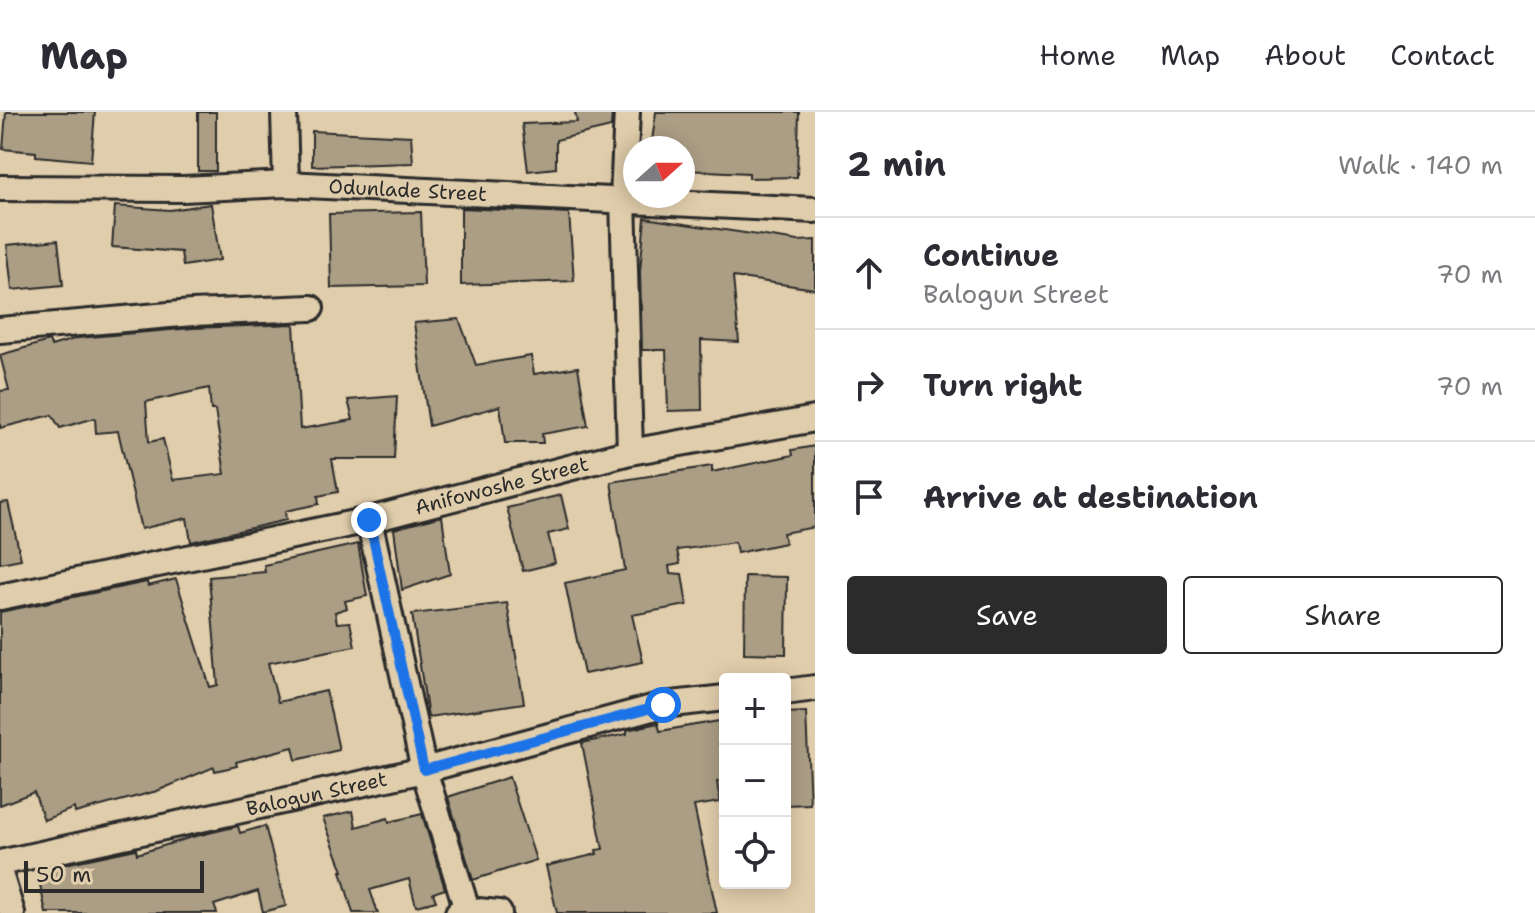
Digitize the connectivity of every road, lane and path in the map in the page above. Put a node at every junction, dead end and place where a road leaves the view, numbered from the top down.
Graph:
1 (284, 112) edge
2 (627, 112) edge
3 (626, 136) edge
4 (286, 184) junction
5 (0, 188) edge
6 (623, 198) edge
7 (695, 202) edge
8 (623, 208) edge
9 (815, 210) edge
10 (311, 308) dead end
11 (0, 330) edge
12 (815, 419) edge
13 (630, 452) junction
14 (369, 520) junction
15 (0, 597) edge
16 (815, 688) edge
17 (791, 691) edge
18 (719, 699) edge
19 (424, 770) junction
20 (0, 863) edge
21 (0, 874) edge
22 (463, 912) edge
23 (12, 913) edge
24 (499, 913) edge

1 - 4 street
2 - 3 street
4 - 5 street, Odunlade Street
4 - 6 street, Odunlade Street
7 - 9 street, Odunlade Street
8 - 13 street
10 - 11 street
12 - 13 street, Anifowoshe Street
13 - 14 street, Anifowoshe Street
14 - 15 street, Anifowoshe Street
14 - 19 street
16 - 17 street
18 - 19 street, Balogun Street
19 - 20 street, Balogun Street
19 - 22 street
21 - 23 street
22 - 24 street

